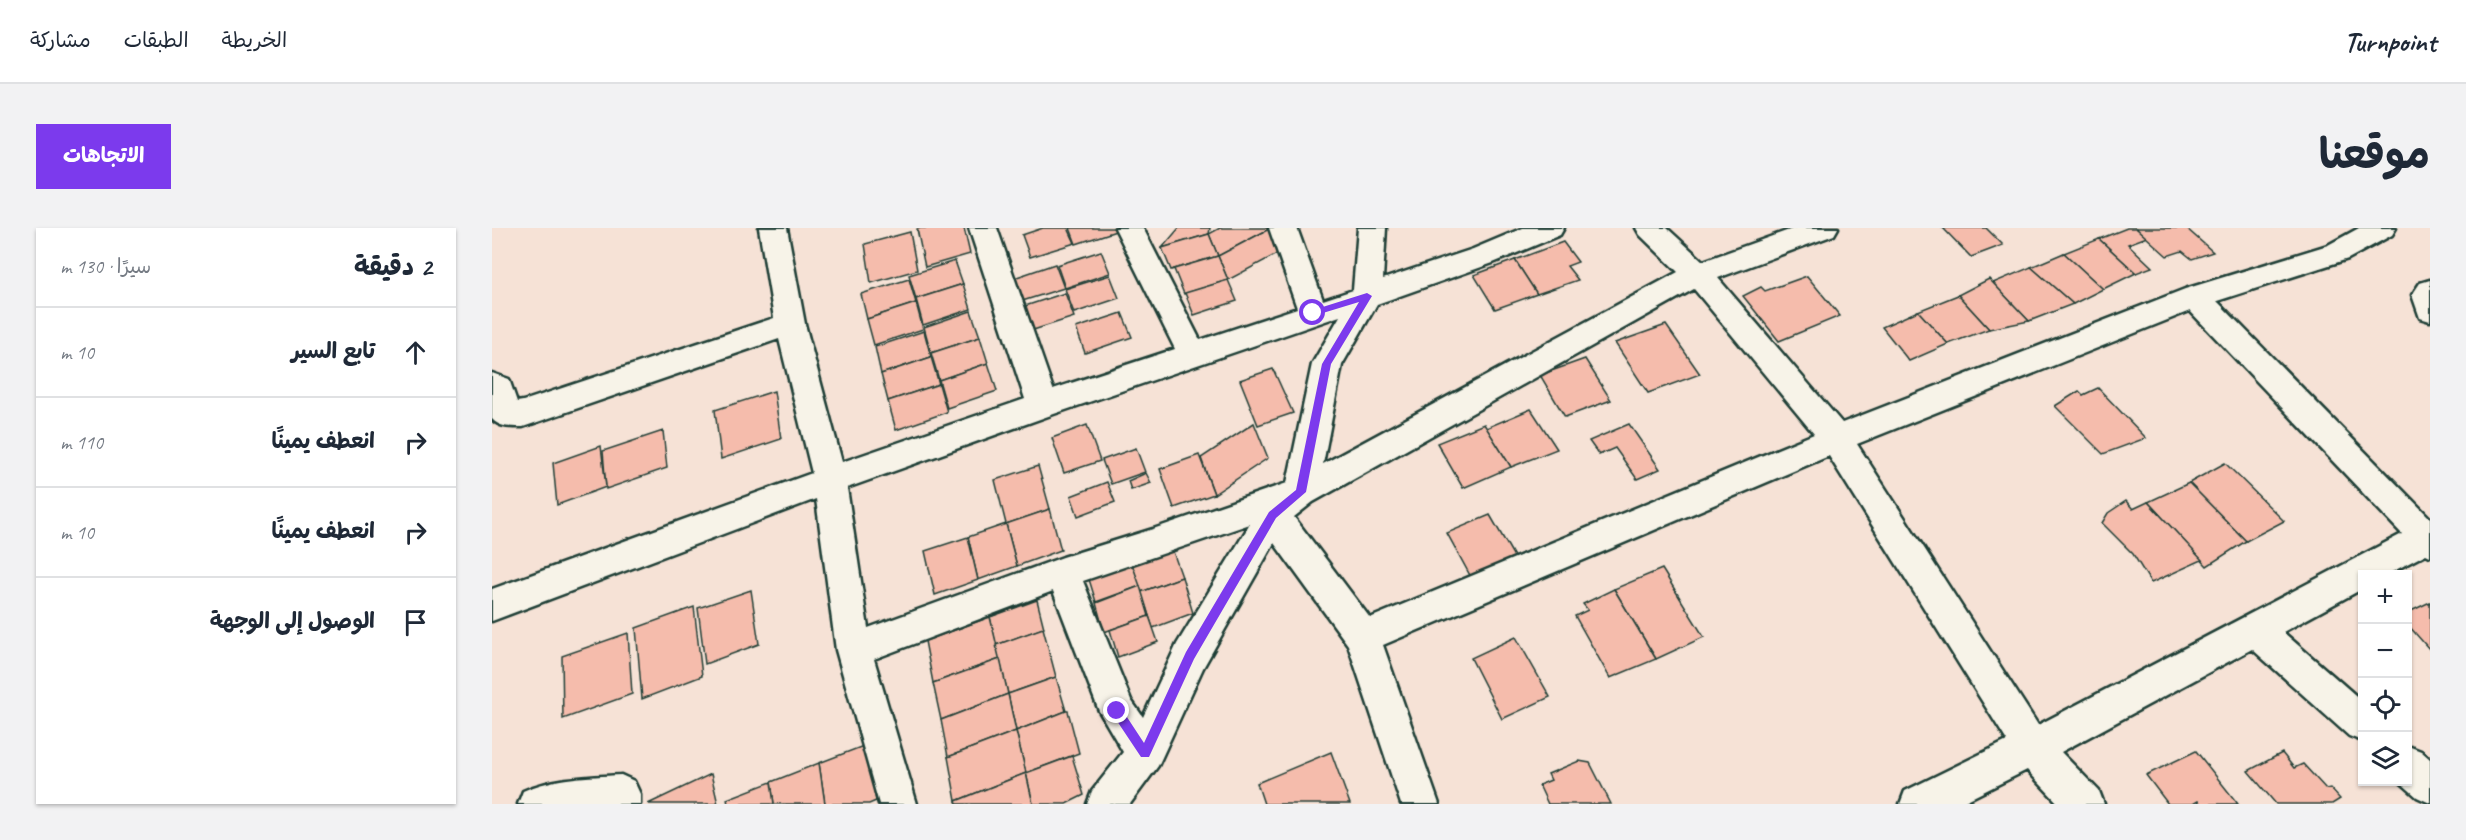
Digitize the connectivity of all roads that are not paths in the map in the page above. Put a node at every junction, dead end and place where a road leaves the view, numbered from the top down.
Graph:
1 (773, 228) edge
2 (983, 228) edge
3 (1129, 228) edge
4 (1283, 228) edge
5 (1372, 228) edge
6 (1550, 228) edge
7 (1650, 228) edge
8 (1824, 228) edge
9 (2382, 228) edge
10 (1698, 274) junction
11 (2430, 291) edge
12 (1367, 296) junction
13 (2195, 297) junction
14 (2430, 310) edge
15 (1313, 313) junction
16 (790, 324) junction
17 (1193, 355) junction
18 (492, 385) edge
19 (1043, 405) junction
20 (1836, 439) junction
21 (830, 480) junction
22 (1301, 492) junction
23 (1273, 515) junction
24 (2428, 537) edge
25 (1063, 572) junction
26 (492, 605) edge
27 (2254, 628) junction
28 (1363, 637) junction
29 (854, 650) junction
30 (2358, 720) edge
31 (2032, 748) junction
32 (1145, 753) junction
33 (2412, 768) edge
34 (2430, 784) edge
35 (537, 804) edge
36 (621, 804) edge
37 (898, 804) edge
38 (1106, 804) edge
39 (1419, 804) edge
40 (1919, 804) edge
41 (2085, 804) edge

1 - 16 street
2 - 19 street
3 - 17 street
4 - 15 street
5 - 12 street
6 - 12 street
7 - 10 street
8 - 10 street
9 - 13 street
10 - 20 street
10 - 22 street
11 - 14 street
12 - 15 street
12 - 22 street
13 - 20 street
13 - 24 street
15 - 17 street
16 - 18 street
16 - 21 street
17 - 19 street
19 - 21 street
20 - 28 street
20 - 31 street
21 - 26 street
21 - 29 street
22 - 23 street
22 - 25 street
23 - 28 street
23 - 32 street
24 - 27 street
25 - 29 street
25 - 32 street
27 - 30 street
27 - 31 street
28 - 39 street
29 - 37 street
31 - 40 street
31 - 41 street
32 - 38 street
33 - 34 street
35 - 36 street

